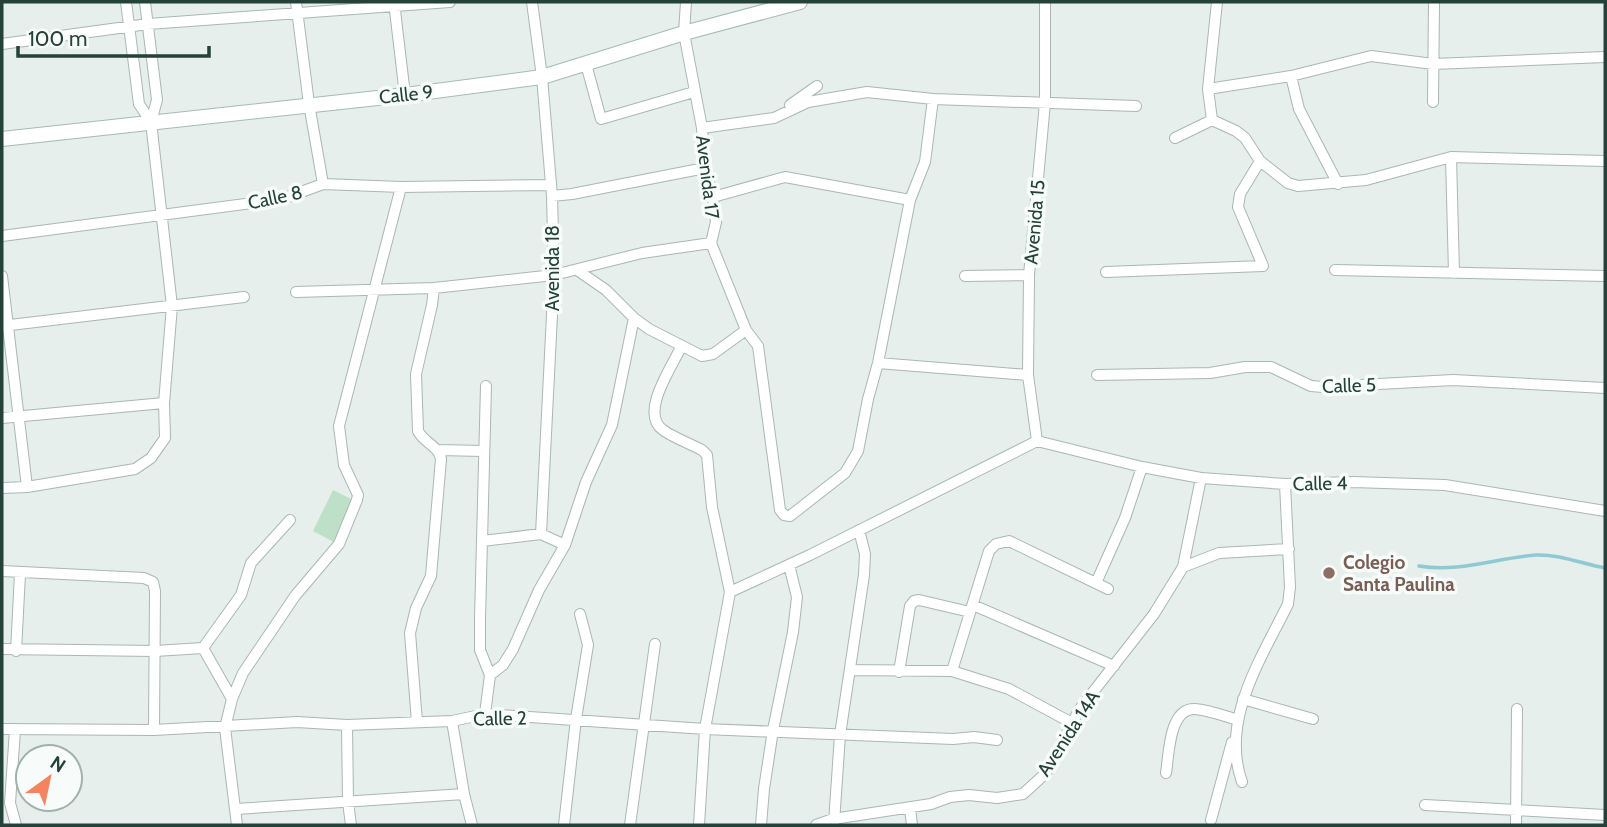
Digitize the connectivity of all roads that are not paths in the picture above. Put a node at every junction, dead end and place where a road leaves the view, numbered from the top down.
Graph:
1 (126, 2) edge
2 (145, 2) edge
3 (450, 2) edge
4 (531, 2) edge
5 (686, 2) edge
6 (800, 2) edge
7 (1045, 2) edge
8 (1217, 2) edge
9 (1434, 2) edge
10 (394, 4) edge
11 (297, 8) edge
12 (148, 24) junction
13 (129, 26) junction
14 (684, 33) junction
15 (2, 44) edge
16 (1605, 57) edge
17 (586, 64) junction
18 (1433, 64) junction
19 (1291, 76) junction
20 (542, 78) junction
21 (817, 86) dead end
22 (1208, 89) junction
23 (694, 92) junction
24 (405, 95) junction
25 (933, 99) junction
26 (1433, 102) dead end
27 (1045, 103) junction
28 (309, 104) junction
29 (1136, 106) dead end
30 (775, 118) junction
31 (1212, 120) junction
32 (151, 122) junction
33 (702, 128) junction
34 (1175, 138) dead end
35 (2, 139) edge
36 (1451, 157) junction
37 (1260, 161) junction
38 (1605, 161) edge
39 (705, 168) junction
40 (323, 184) junction
41 (1338, 184) junction
42 (401, 187) junction
43 (551, 190) junction
44 (713, 197) junction
45 (910, 200) junction
46 (161, 215) junction
47 (2, 236) edge
48 (711, 243) junction
49 (577, 270) junction
50 (1335, 270) dead end
51 (1107, 272) dead end
52 (1454, 273) junction
53 (554, 275) junction
54 (1029, 275) junction
55 (2, 276) edge
56 (965, 276) dead end
57 (1605, 276) edge
58 (434, 288) junction
59 (375, 290) junction
60 (296, 292) dead end
61 (244, 297) dead end
62 (172, 306) junction
63 (634, 318) junction
64 (5, 326) edge
65 (746, 330) junction
66 (681, 346) junction
67 (878, 363) junction
68 (1028, 375) junction
69 (1097, 375) dead end
70 (486, 386) dead end
71 (1605, 388) edge
72 (164, 403) junction
73 (20, 416) junction
74 (2, 418) edge
75 (1037, 441) junction
76 (438, 450) junction
77 (484, 452) junction
78 (1142, 467) junction
79 (1200, 478) junction
80 (1285, 484) junction
81 (27, 487) junction
82 (2, 488) edge
83 (1605, 511) edge
84 (290, 520) dead end
85 (859, 530) junction
86 (541, 534) junction
87 (482, 541) junction
88 (565, 545) junction
89 (1289, 549) junction
90 (789, 565) junction
91 (1183, 567) junction
92 (2, 572) edge
93 (20, 574) junction
94 (1096, 583) junction
95 (1108, 589) dead end
96 (730, 592) junction
97 (972, 609) junction
98 (580, 614) dead end
99 (655, 644) dead end
100 (203, 648) junction
101 (2, 649) edge
102 (16, 651) junction
103 (155, 651) junction
104 (1114, 666) junction
105 (851, 670) junction
106 (952, 671) junction
107 (900, 672) junction
108 (490, 676) junction
109 (232, 699) junction
110 (1243, 699) junction
111 (1517, 709) dead end
112 (485, 714) junction
113 (576, 719) junction
114 (1313, 719) dead end
115 (1238, 720) junction
116 (452, 721) junction
117 (417, 722) junction
118 (1072, 723) junction
119 (347, 724) junction
120 (643, 726) junction
121 (225, 728) junction
122 (2, 729) edge
123 (705, 729) junction
124 (15, 730) junction
125 (154, 730) junction
126 (773, 730) junction
127 (1235, 732) junction
128 (840, 735) junction
129 (998, 740) dead end
130 (1166, 772) dead end
131 (1242, 782) dead end
132 (464, 794) junction
133 (6, 802) edge
134 (348, 802) junction
135 (1425, 805) dead end
136 (910, 808) junction
137 (236, 809) junction
138 (1515, 810) junction
139 (1605, 815) edge
140 (1211, 820) dead end
141 (834, 822) edge
142 (16, 825) edge
143 (237, 825) edge
144 (351, 825) edge
145 (472, 825) edge
146 (564, 825) edge
147 (630, 825) edge
148 (699, 825) edge
149 (761, 825) edge
150 (816, 825) edge
151 (912, 825) edge
152 (1516, 825) edge

1 - 13 street
2 - 12 street
3 - 10 street
4 - 20 street, Avenida 18
5 - 14 street, Avenida 17
6 - 14 street, Calle 9
7 - 27 street, Avenida 15
8 - 22 street
9 - 18 street
10 - 11 street
10 - 24 street
11 - 12 street
11 - 28 street
12 - 13 street
12 - 32 street
13 - 15 street
13 - 32 street
14 - 17 street, Calle 9
14 - 23 street, Avenida 17
16 - 18 street
17 - 20 street, Calle 9
17 - 23 street
18 - 19 street
18 - 26 street
19 - 22 street
19 - 41 street
20 - 24 street, Calle 9
20 - 43 street, Avenida 18
21 - 30 street
22 - 31 street
23 - 33 street, Avenida 17
24 - 28 street, Calle 9
25 - 27 street
25 - 30 street
25 - 45 street
27 - 29 street
27 - 54 street, Avenida 15
28 - 32 street, Calle 9
28 - 40 street
30 - 33 street
31 - 34 street
31 - 37 street
32 - 35 street, Calle 9
32 - 46 street
33 - 39 street, Avenida 17
36 - 38 street
36 - 41 street
36 - 52 street
37 - 41 street
37 - 51 street
39 - 43 street, Calle 8
39 - 44 street, Avenida 17
40 - 42 street, Calle 8
40 - 46 street, Calle 8
42 - 43 street, Calle 8
42 - 59 street
43 - 53 street, Avenida 18
44 - 45 street
44 - 48 street, Avenida 17
45 - 67 street
46 - 47 street, Calle 8
46 - 62 street
48 - 49 street
48 - 65 street, Avenida 17
49 - 53 street
49 - 63 street
50 - 52 street
52 - 57 street
53 - 58 street
53 - 86 street, Avenida 18
54 - 56 street
54 - 68 street, Avenida 15
55 - 64 street
58 - 59 street
58 - 76 street
59 - 60 street
59 - 109 street
61 - 62 street
62 - 64 street
62 - 72 street
63 - 66 street
63 - 88 street
64 - 73 street
65 - 66 street
65 - 67 street, Avenida 17
66 - 96 street
67 - 68 street
68 - 75 street, Avenida 15
69 - 71 street, Calle 5
70 - 77 street
72 - 73 street
72 - 81 street
73 - 74 street
73 - 81 street
75 - 78 street, Calle 4
75 - 85 street
76 - 77 street
76 - 117 street
77 - 87 street
78 - 79 street, Calle 4
78 - 94 street
79 - 80 street, Calle 4
79 - 91 street
80 - 83 street, Calle 4
80 - 89 street
81 - 82 street
84 - 100 street
85 - 90 street
85 - 105 street
86 - 87 street
86 - 88 street
87 - 108 street
88 - 108 street
89 - 91 street
89 - 110 street
90 - 96 street
90 - 126 street
91 - 104 street, Avenida 14A
92 - 93 street
93 - 102 street
93 - 103 street
94 - 95 street
94 - 97 street
96 - 123 street
97 - 104 street
97 - 106 street
97 - 107 street
98 - 113 street
99 - 120 street
100 - 103 street
100 - 109 street
101 - 102 street
102 - 103 street
103 - 125 street
104 - 118 street, Avenida 14A
105 - 107 street
105 - 128 street
106 - 107 street
106 - 118 street
108 - 112 street
109 - 121 street
110 - 114 street
110 - 115 street
111 - 138 street
112 - 113 street, Calle 2
112 - 116 street, Calle 2
113 - 120 street, Calle 2
113 - 146 street
115 - 127 street
115 - 130 street
116 - 117 street, Calle 2
116 - 132 street
117 - 119 street, Calle 2
118 - 136 street, Avenida 14A
119 - 121 street, Calle 2
119 - 134 street
120 - 123 street, Calle 2
120 - 147 street
121 - 125 street, Calle 2
121 - 137 street
122 - 124 street, Calle 2
123 - 126 street, Calle 2
123 - 148 street
124 - 125 street, Calle 2
124 - 133 street
126 - 128 street, Calle 2
126 - 149 street
127 - 131 street
127 - 140 street
128 - 129 street, Calle 2
128 - 141 street
132 - 134 street
132 - 145 street
133 - 142 street
134 - 137 street
134 - 144 street
135 - 138 street
136 - 141 street, Avenida 14A
136 - 151 street
137 - 143 street
138 - 139 street
138 - 152 street
141 - 150 street, Avenida 14A

